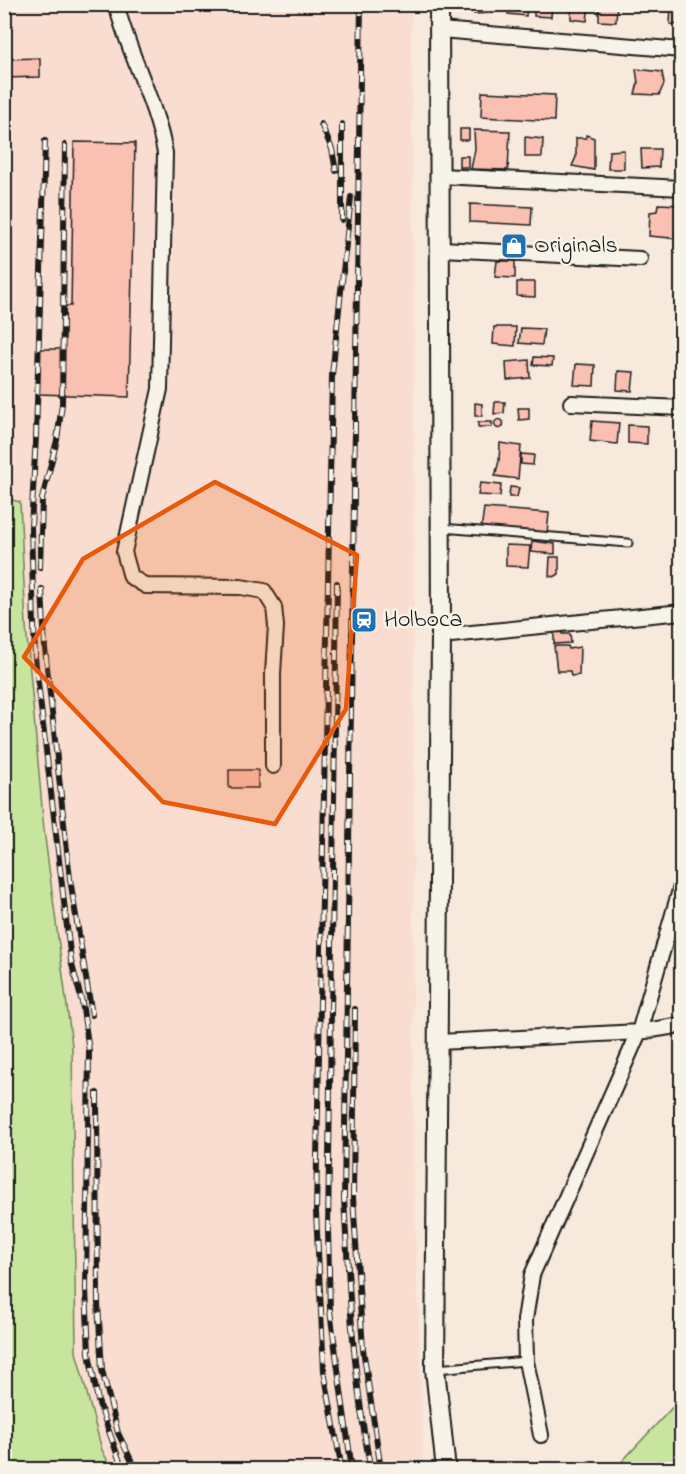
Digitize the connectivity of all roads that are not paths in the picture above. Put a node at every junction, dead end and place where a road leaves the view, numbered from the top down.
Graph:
1 (116, 4) edge
2 (439, 4) edge
3 (440, 30) junction
4 (681, 50) edge
5 (440, 176) junction
6 (681, 188) edge
7 (441, 249) junction
8 (639, 259) dead end
9 (571, 403) dead end
10 (681, 408) edge
11 (440, 528) junction
12 (627, 543) dead end
13 (681, 612) edge
14 (441, 636) junction
15 (273, 766) dead end
16 (681, 883) edge
17 (681, 1025) edge
18 (639, 1032) junction
19 (439, 1042) junction
20 (526, 1361) junction
21 (435, 1369) junction
22 (542, 1435) dead end
23 (446, 1470) edge

1 - 15 street
2 - 3 main road
3 - 4 street
3 - 5 main road
5 - 6 street
5 - 7 main road
7 - 8 street
7 - 11 main road
9 - 10 street
11 - 12 lane
11 - 14 main road
13 - 14 street
14 - 19 main road
16 - 18 street
17 - 18 street
18 - 19 street
18 - 20 street
19 - 21 main road
20 - 21 lane
20 - 22 street
21 - 23 main road

